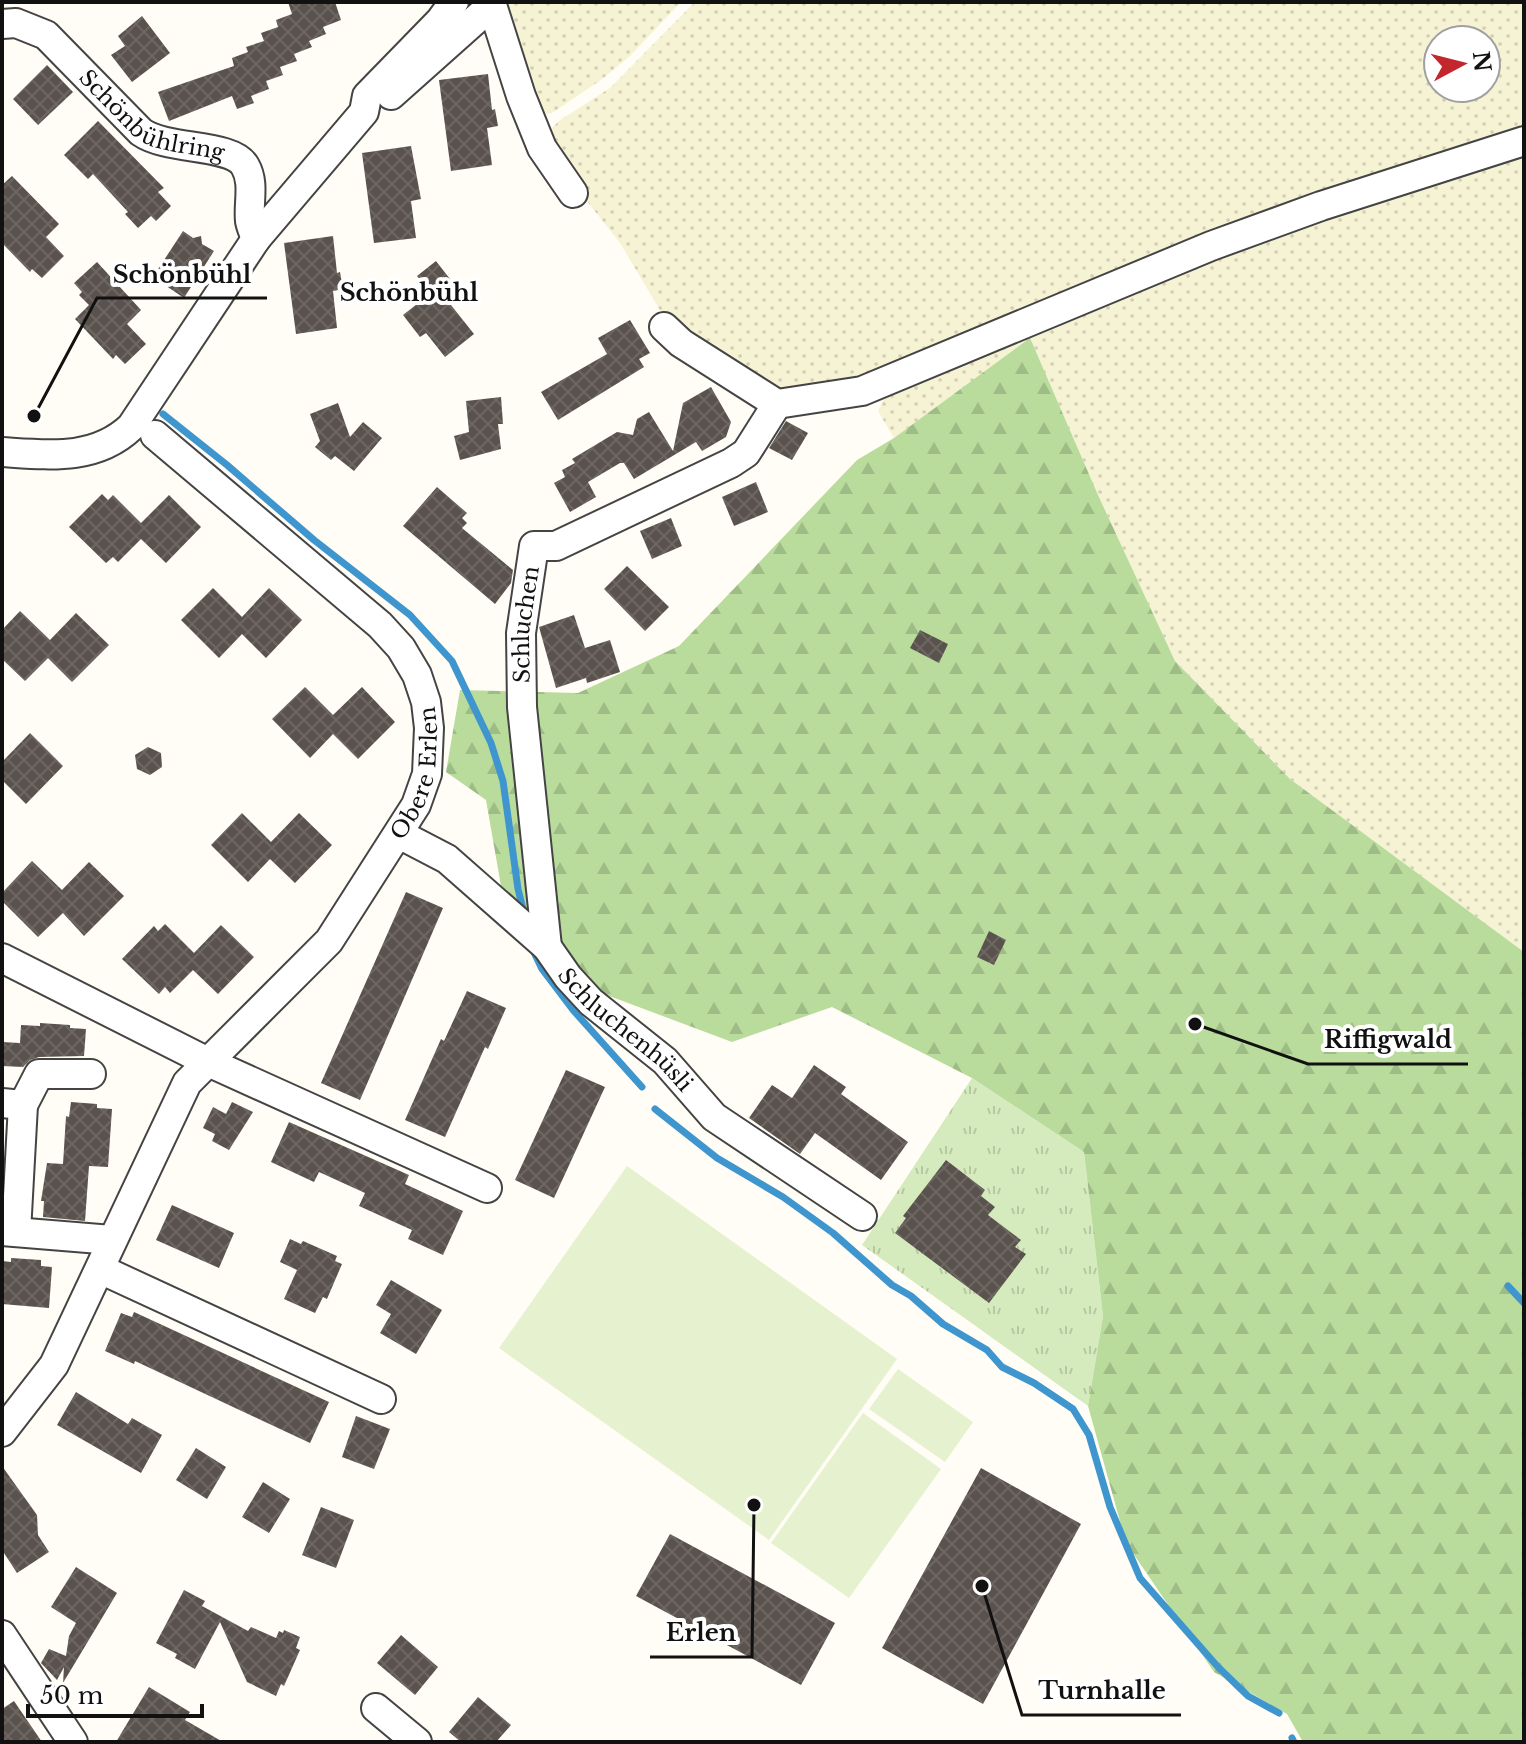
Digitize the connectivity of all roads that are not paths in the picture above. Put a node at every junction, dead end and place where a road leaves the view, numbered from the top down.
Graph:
1 (454, 2) edge
2 (2, 24) edge
3 (364, 112) junction
4 (1524, 141) edge
5 (573, 193) dead end
6 (256, 239) junction
7 (664, 327) dead end
8 (777, 404) junction
9 (155, 435) dead end
10 (2, 452) edge
11 (399, 834) junction
12 (547, 947) junction
13 (2, 958) edge
14 (206, 1061) junction
15 (91, 1074) dead end
16 (12, 1104) edge
17 (487, 1188) dead end
18 (862, 1216) dead end
19 (9, 1232) edge
20 (112, 1240) junction
21 (100, 1269) junction
22 (381, 1399) dead end
23 (2, 1432) edge
24 (2, 1635) edge
25 (376, 1708) dead end
26 (73, 1742) edge
27 (417, 1742) edge

1 - 3 street
2 - 6 street, Schönbühlring
3 - 5 street
3 - 6 street
4 - 8 street
6 - 10 street
7 - 8 street
8 - 12 street, Schluchen
9 - 11 street, Obere Erlen
11 - 12 street, Schluchenhüsli
11 - 14 street, Obere Erlen
12 - 18 street, Schluchenhüsli
13 - 14 street
14 - 17 street
14 - 20 street, Obere Erlen
15 - 16 street
16 - 19 street
19 - 20 street
20 - 21 street, Obere Erlen
21 - 22 street
21 - 23 street, Obere Erlen
24 - 26 street
25 - 27 street

